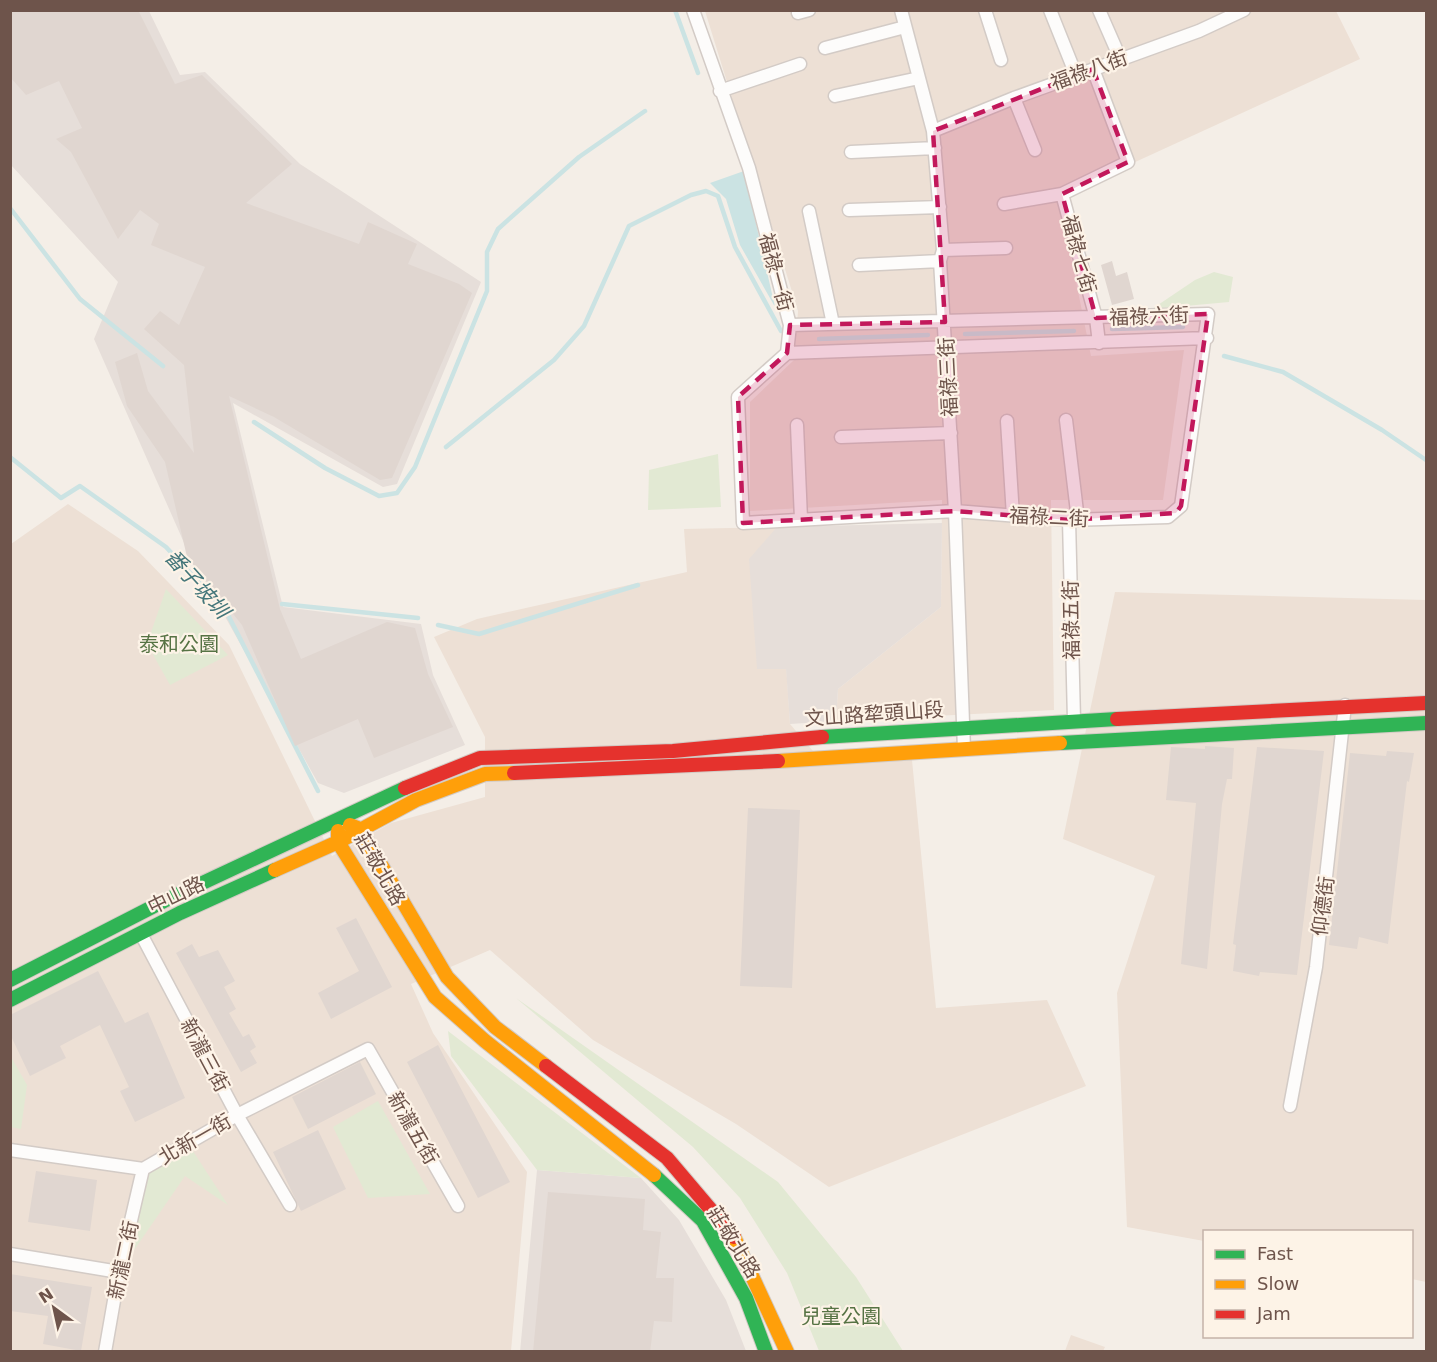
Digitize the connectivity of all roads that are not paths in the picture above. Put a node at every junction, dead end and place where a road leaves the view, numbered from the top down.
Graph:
1 (693, 10) edge
2 (901, 10) edge
3 (985, 10) edge
4 (1050, 10) edge
5 (1099, 10) edge
6 (1244, 10) edge
7 (905, 27) junction
8 (825, 48) dead end
9 (1120, 58) junction
10 (1001, 60) dead end
11 (800, 64) dead end
12 (1093, 69) junction
13 (1076, 75) junction
14 (919, 78) junction
15 (720, 92) junction
16 (835, 96) dead end
17 (1014, 98) junction
18 (933, 131) junction
19 (935, 148) junction
20 (1035, 150) dead end
21 (851, 152) dead end
22 (1062, 194) junction
23 (1004, 204) dead end
24 (940, 207) junction
25 (849, 210) dead end
26 (809, 211) dead end
27 (1006, 248) dead end
28 (941, 256) junction
29 (859, 264) dead end
30 (1096, 318) junction
31 (945, 322) junction
32 (833, 324) junction
33 (790, 325) junction
34 (1207, 338) junction
35 (1099, 343) junction
36 (946, 347) junction
37 (787, 353) junction
38 (1066, 420) dead end
39 (1007, 421) dead end
40 (796, 425) dead end
41 (951, 433) junction
42 (841, 437) dead end
43 (955, 511) junction
44 (1013, 516) junction
45 (801, 519) junction
46 (1073, 520) junction
47 (1426, 703) edge
48 (1345, 705) junction
49 (1074, 720) junction
50 (1426, 723) edge
51 (963, 727) junction
52 (1344, 727) junction
53 (964, 749) junction
54 (338, 820) junction
55 (360, 829) junction
56 (338, 842) junction
57 (141, 934) junction
58 (10, 980) edge
59 (10, 1000) edge
60 (368, 1049) joint
61 (1290, 1106) dead end
62 (237, 1115) junction
63 (10, 1150) edge
64 (144, 1169) junction
65 (290, 1205) dead end
66 (458, 1206) dead end
67 (10, 1254) edge
68 (119, 1272) junction
69 (105, 1352) edge
70 (766, 1352) edge
71 (788, 1352) edge

1 - 15 street, 福祿一街
2 - 7 street, 福祿三街
3 - 10 street
4 - 13 street
5 - 9 street
6 - 9 street, 福祿八街
7 - 8 street
7 - 14 street, 福祿三街
9 - 12 street, 福祿八街
11 - 15 street
12 - 13 street, 福祿八街
12 - 22 street, 福祿七街
13 - 17 street, 福祿八街
14 - 16 street
14 - 18 street, 福祿三街
15 - 33 street, 福祿一街
17 - 18 street, 福祿八街
17 - 20 street
18 - 19 street, 福祿三街
19 - 21 street
19 - 24 street, 福祿三街
22 - 23 street
22 - 30 street, 福祿七街
24 - 25 street
24 - 28 street, 福祿三街
26 - 32 street
27 - 28 street
28 - 29 street
28 - 31 street, 福祿三街
30 - 31 street, 福祿六街
30 - 34 street, 福祿六街
30 - 35 street, 福祿七街
31 - 32 street, 福祿六街
31 - 36 street, 福祿三街
32 - 33 street, 福祿六街
33 - 37 street, 福祿一街
34 - 35 street, 福祿六街
34 - 46 street, 福祿二街
35 - 36 street, 福祿六街
36 - 37 street, 福祿六街
36 - 41 street, 福祿三街
37 - 45 street, 福祿二街
38 - 46 street, 福祿五街
39 - 44 street
40 - 45 street
41 - 42 street
41 - 43 street, 福祿三街
43 - 44 street, 福祿二街
43 - 45 street, 福祿二街
43 - 51 street, 福祿三街
44 - 46 street, 福祿二街
46 - 49 street, 福祿五街
47 - 48 main road, 文山路犂頭山段
48 - 49 main road, 文山路犂頭山段
48 - 52 street, 仰德街
49 - 51 main road, 文山路犂頭山段
50 - 52 main road, 文山路犂頭山段
51 - 53 street, 福祿三街
51 - 54 main road, 文山路犂頭山段
52 - 53 main road, 文山路犂頭山段
52 - 61 street, 仰德街
53 - 55 main road, 文山路犂頭山段
54 - 55 main road, 莊敬北路
54 - 56 main road, 莊敬北路
54 - 58 main road, 中山路
55 - 56 main road, 中山路
55 - 71 main road, 莊敬北路
56 - 57 main road, 中山路
56 - 70 main road, 莊敬北路
57 - 59 main road, 中山路
57 - 62 street, 新瀧三街
60 - 62 street, 北新一街
60 - 66 street, 新瀧五街
62 - 64 street, 北新一街
62 - 65 street, 新瀧三街
63 - 64 street, 北新一街
64 - 68 street, 新瀧二街
67 - 68 street
68 - 69 street, 新瀧二街

